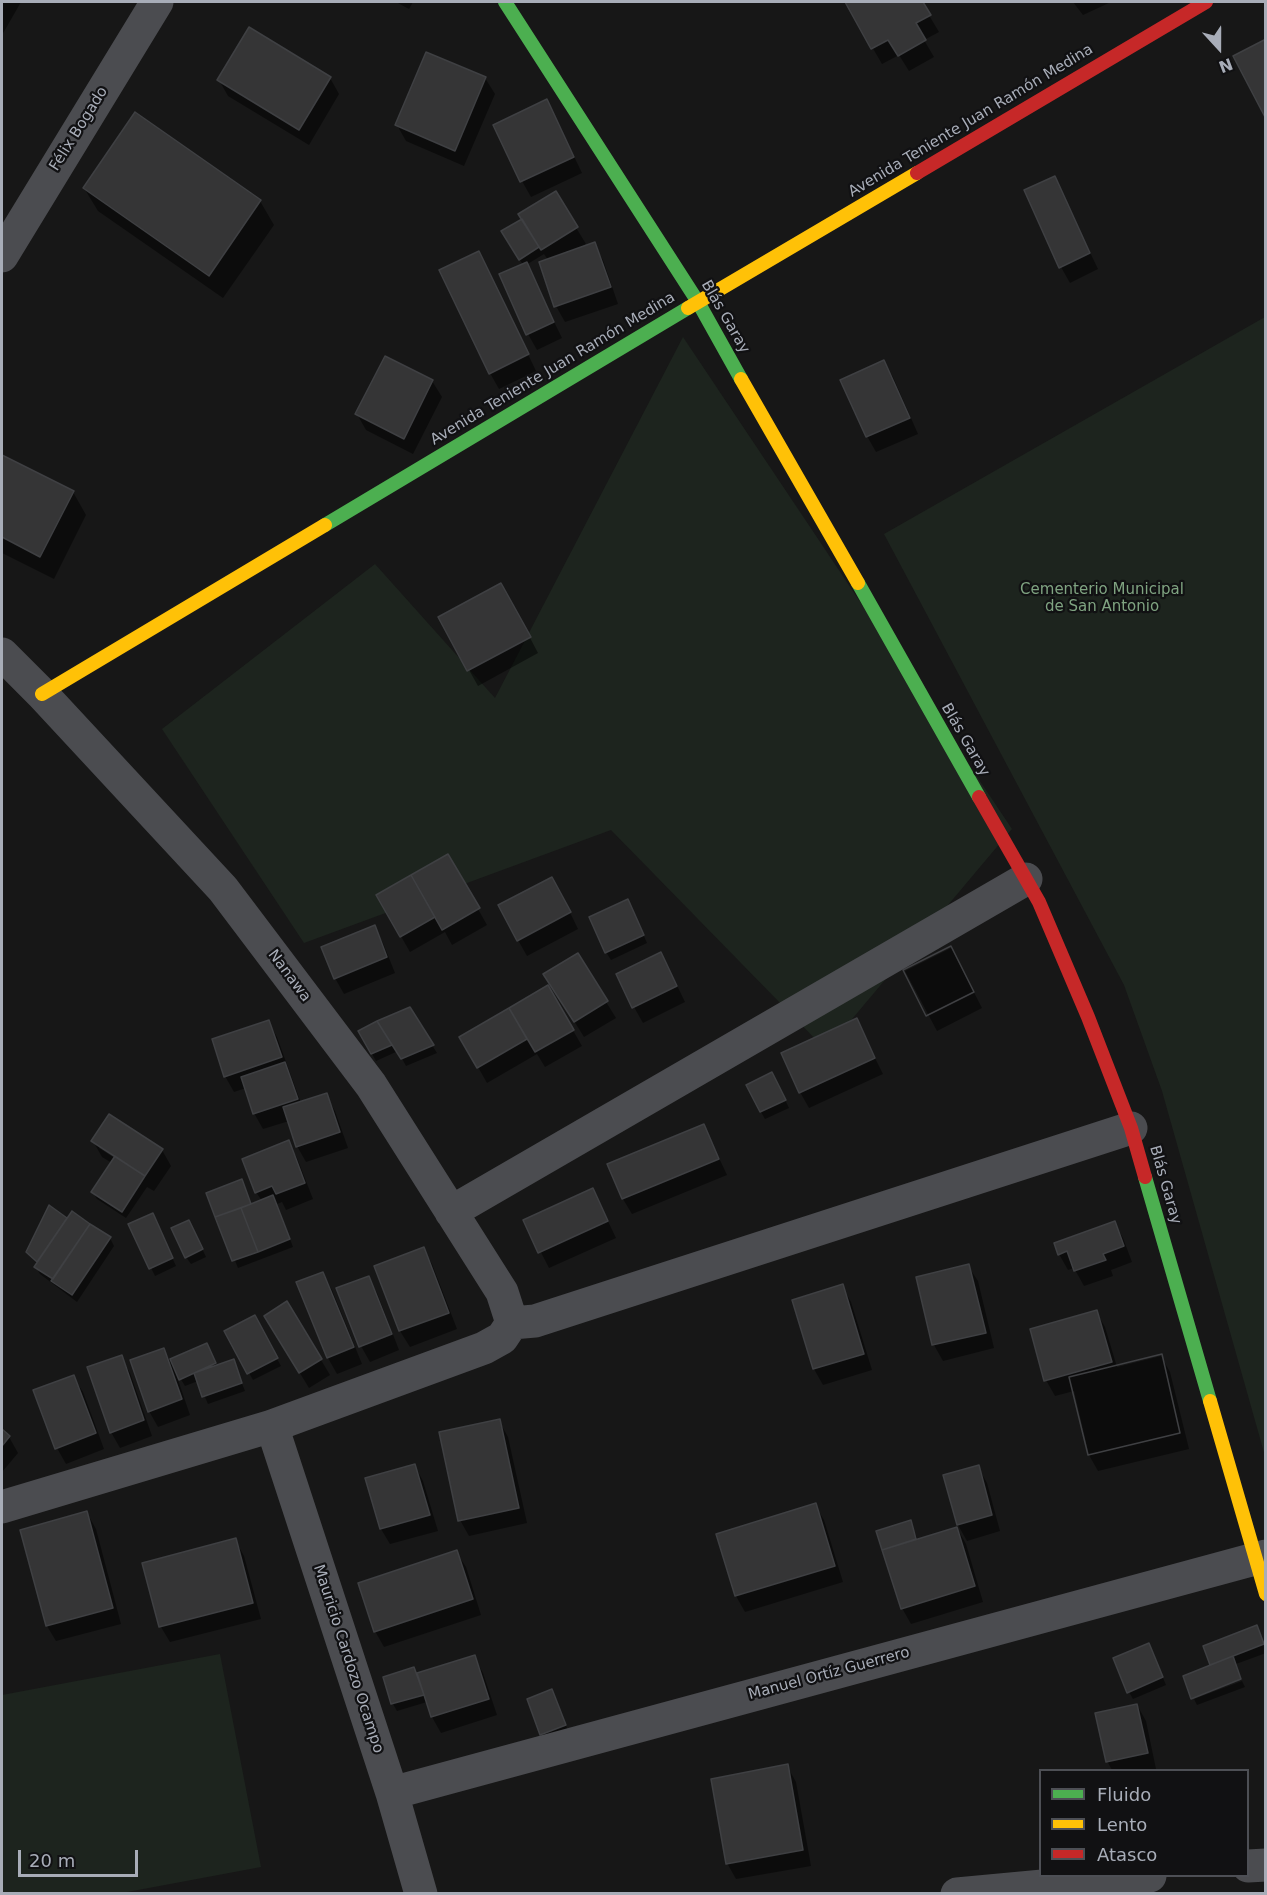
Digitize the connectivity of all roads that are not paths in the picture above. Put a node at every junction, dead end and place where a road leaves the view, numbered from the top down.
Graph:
1 (157, 2) edge
2 (505, 2) edge
3 (1206, 2) edge
4 (2, 256) edge
5 (698, 302) junction
6 (2, 654) edge
7 (42, 694) junction
8 (1026, 879) junction
9 (1131, 1128) junction
10 (451, 1212) junction
11 (507, 1330) junction
12 (272, 1426) junction
13 (2, 1507) edge
14 (1261, 1557) edge
15 (1266, 1594) edge
16 (392, 1793) junction
17 (1266, 1865) edge
18 (1249, 1866) edge
19 (1128, 1877) edge
20 (421, 1893) edge
21 (957, 1893) edge

1 - 4 street, Félix Bogado
2 - 5 street, Blás Garay
3 - 5 street, Avenida Teniente Juan Ramón Medina
5 - 7 street, Avenida Teniente Juan Ramón Medina
5 - 8 street, Blás Garay
6 - 7 street, Nanawa
7 - 10 street, Nanawa
8 - 9 street, Blás Garay
8 - 10 street
9 - 11 street
9 - 14 street, Blás Garay
10 - 11 street, Nanawa
11 - 12 street
12 - 13 street
12 - 16 street, Mauricio Cardozo Ocampo
14 - 15 street, Blás Garay
14 - 16 street, Manuel Ortíz Guerrero
16 - 20 street, Mauricio Cardozo Ocampo
17 - 18 street
19 - 21 street

